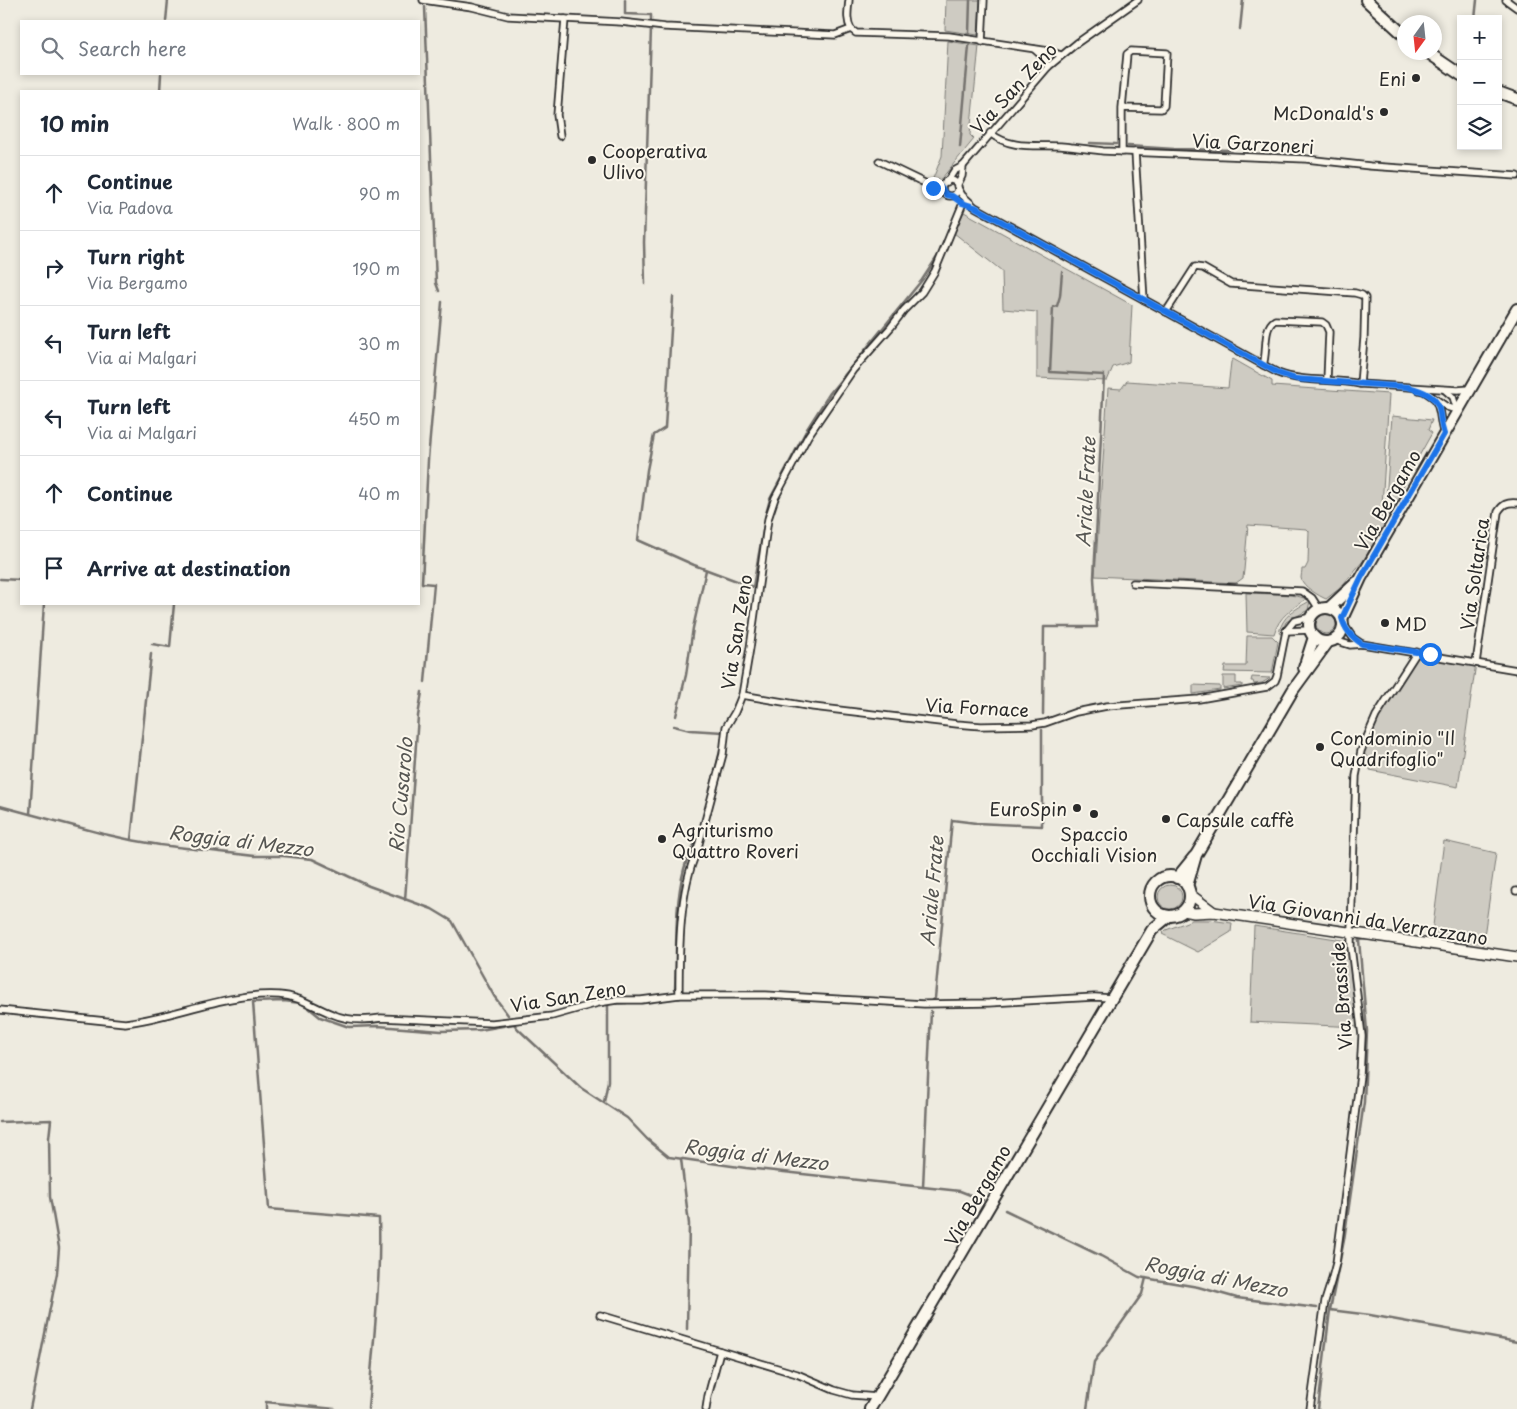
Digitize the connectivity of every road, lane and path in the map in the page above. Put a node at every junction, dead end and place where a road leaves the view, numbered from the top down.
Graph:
1 (423, 0) edge
2 (849, 0) edge
3 (984, 0) edge
4 (1138, 0) edge
5 (1366, 0) edge
6 (1506, 0) edge
7 (1517, 8) edge
8 (565, 19) junction
9 (1397, 29) edge
10 (851, 30) junction
11 (982, 42) junction
12 (1034, 48) junction
13 (1061, 55) junction
14 (1438, 60) edge
15 (1048, 67) junction
16 (1457, 72) edge
17 (1502, 94) edge
18 (1517, 100) edge
19 (1122, 108) junction
20 (990, 133) junction
21 (560, 136) dead end
22 (1122, 152) junction
23 (1135, 152) junction
24 (879, 161) dead end
25 (963, 166) junction
26 (1517, 176) edge
27 (946, 182) junction
28 (958, 187) junction
29 (942, 188) junction
30 (952, 196) junction
31 (962, 203) junction
32 (975, 207) junction
33 (1144, 300) junction
34 (1517, 309) edge
35 (1166, 312) junction
36 (1263, 365) junction
37 (1327, 380) junction
38 (1360, 384) junction
39 (1408, 387) junction
40 (1444, 389) junction
41 (1470, 389) junction
42 (1434, 398) junction
43 (1457, 410) junction
44 (1444, 434) junction
45 (1517, 504) edge
46 (1361, 578) junction
47 (1133, 583) dead end
48 (1319, 611) junction
49 (1343, 621) junction
50 (1286, 631) junction
51 (1312, 633) junction
52 (1331, 641) junction
53 (1362, 644) junction
54 (1417, 652) junction
55 (1476, 663) junction
56 (1517, 670) edge
57 (1300, 680) junction
58 (742, 695) junction
59 (1196, 855) junction
60 (1177, 878) junction
61 (1189, 890) junction
62 (1154, 908) junction
63 (1184, 911) junction
64 (1214, 912) junction
65 (1169, 916) junction
66 (1152, 930) junction
67 (1351, 932) junction
68 (1517, 958) edge
69 (679, 995) junction
70 (1112, 998) junction
71 (0, 1010) edge
72 (600, 1316) dead end
73 (720, 1351) junction
74 (877, 1397) junction
75 (706, 1409) edge
76 (870, 1409) edge
77 (1310, 1409) edge

1 - 8 street
2 - 10 street
3 - 11 street
4 - 13 street, Via San Zeno
5 - 9 main road
6 - 7 street
8 - 10 street
8 - 21 street
10 - 11 street
11 - 12 street
12 - 13 street
12 - 15 street
13 - 15 street, Via San Zeno
14 - 16 main road
15 - 20 street, Via San Zeno
17 - 18 main road
19 - 19 street
19 - 22 street
20 - 22 street, Via Garzoneri
20 - 25 street, Via San Zeno
22 - 23 street, Via Garzoneri
23 - 26 street, Via Garzoneri
23 - 33 street
24 - 29 street
25 - 27 street, Via San Zeno
25 - 28 street
27 - 28 street
27 - 29 street
28 - 30 street
28 - 32 street
29 - 30 street
30 - 31 street
31 - 32 street
31 - 58 street, Via San Zeno
32 - 33 street
33 - 35 street
34 - 41 main road, Via Bergamo
35 - 36 street
35 - 38 street
36 - 37 street
36 - 37 street
37 - 38 street
38 - 39 street
39 - 40 street
39 - 42 street
40 - 41 street
40 - 43 street
41 - 43 main road, Via Bergamo
42 - 43 street
42 - 44 street
43 - 44 main road, Via Bergamo
44 - 46 main road, Via Bergamo
45 - 55 street, Via Soltarica
46 - 48 main road, Via Bergamo
46 - 49 main road, Via Bergamo
47 - 48 street
48 - 49 main road
48 - 50 street
48 - 51 main road, Via Bergamo
49 - 52 main road, Via Bergamo
49 - 53 street
50 - 51 street
50 - 58 street, Via Fornace
51 - 52 main road
51 - 57 main road, Via Bergamo
52 - 53 street
52 - 57 main road, Via Bergamo
53 - 54 street
54 - 55 street
54 - 67 street, Via Brasside
55 - 56 street
57 - 59 main road, Via Bergamo
58 - 69 street, Via San Zeno
59 - 60 main road, Via Bergamo
59 - 61 main road, Via Bergamo
60 - 61 main road
60 - 62 main road, Via Bergamo
61 - 63 main road, Via Bergamo
61 - 64 street, Via Giovanni da Verrazzano
62 - 65 main road
62 - 66 main road, Via Bergamo
63 - 64 street, Via Giovanni da Verrazzano
63 - 65 main road, Via Bergamo
64 - 67 street, Via Giovanni da Verrazzano
65 - 66 main road, Via Bergamo
66 - 70 main road, Via Bergamo
67 - 68 street, Via Giovanni da Verrazzano
67 - 77 street, Via Brasside
69 - 70 street
69 - 71 street, Via San Zeno
70 - 74 main road, Via Bergamo
72 - 73 street
73 - 74 street
73 - 75 street
74 - 76 main road, Via Bergamo

